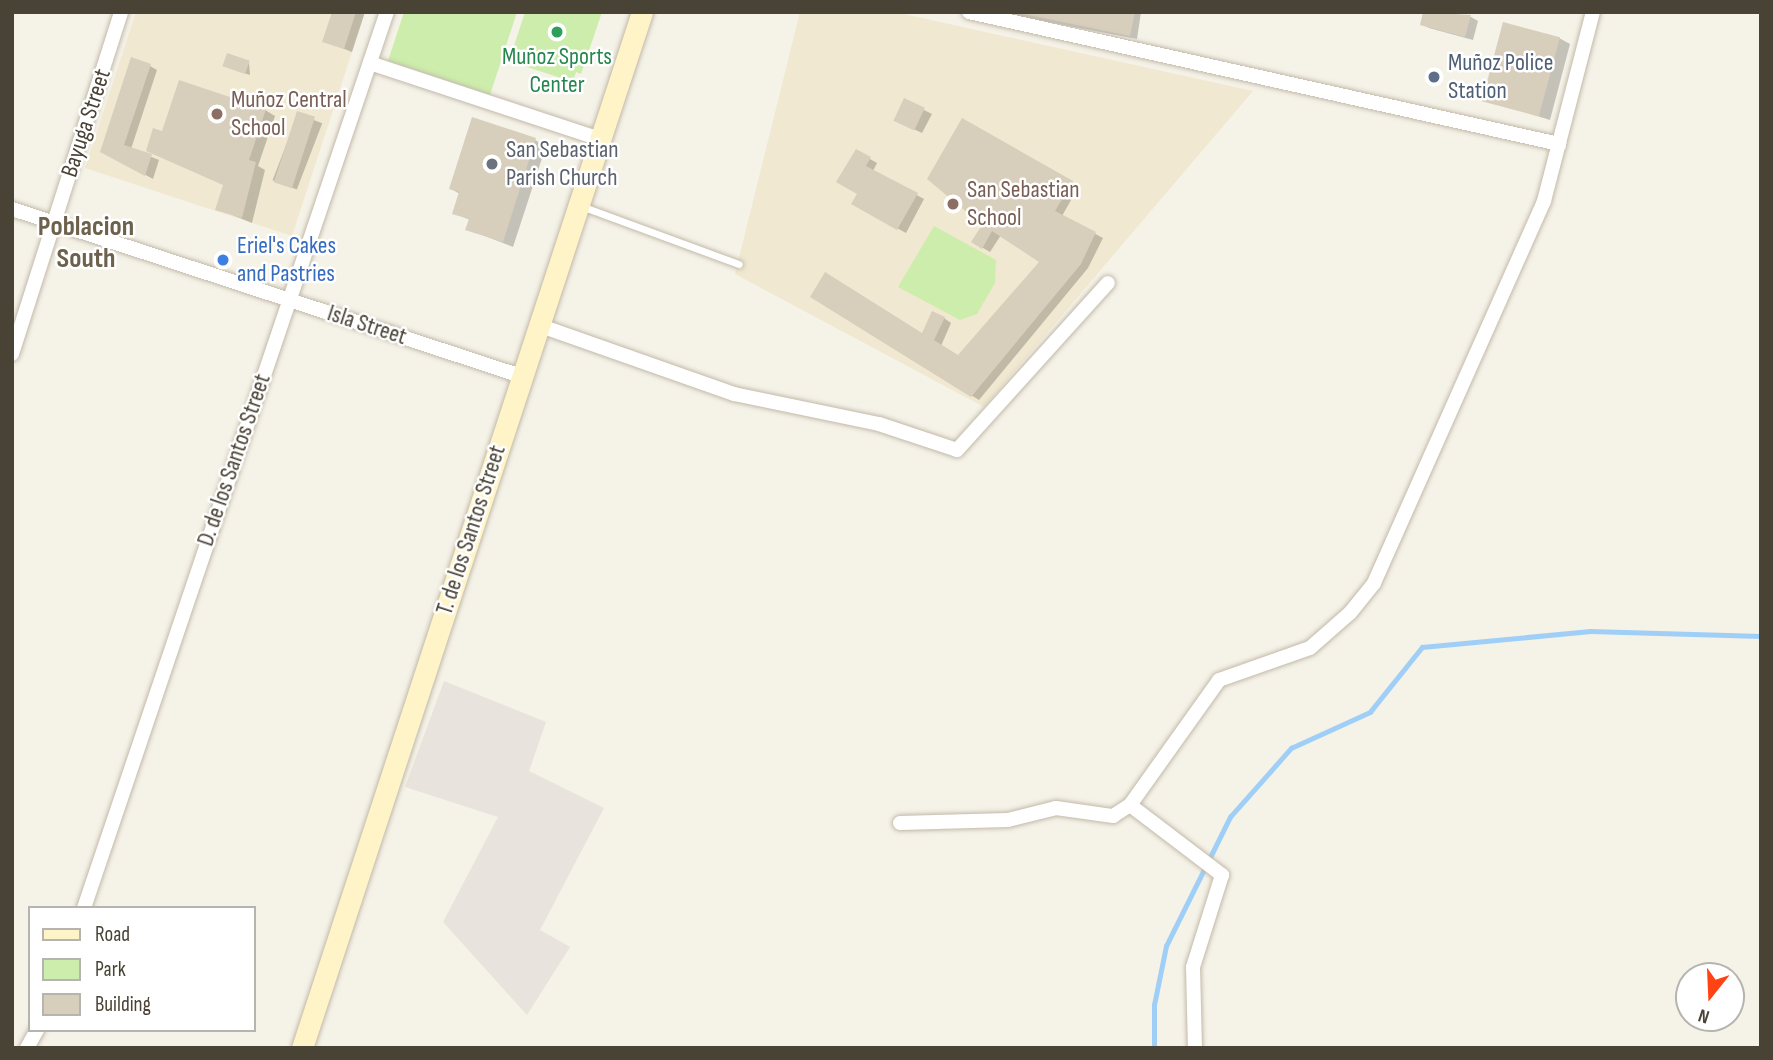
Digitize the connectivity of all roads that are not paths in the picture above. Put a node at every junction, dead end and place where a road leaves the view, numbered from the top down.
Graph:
1 (121, 12) edge
2 (387, 12) edge
3 (642, 12) edge
4 (969, 12) edge
5 (1593, 12) edge
6 (370, 63) junction
7 (600, 139) junction
8 (1559, 144) junction
9 (577, 205) junction
10 (12, 209) edge
11 (55, 223) junction
12 (739, 264) dead end
13 (1108, 283) dead end
14 (288, 299) junction
15 (538, 325) junction
16 (12, 354) edge
17 (522, 376) junction
18 (1130, 805) junction
19 (900, 822) dead end
20 (84, 906) edge
21 (36, 1032) edge
22 (27, 1048) edge
23 (302, 1048) edge
24 (1195, 1048) edge

1 - 11 street, Bayuga Street
2 - 6 street, D. de los Santos Street
3 - 7 main road, T. de los Santos Street
4 - 8 street
5 - 8 street
6 - 7 street
6 - 14 street, D. de los Santos Street
7 - 9 main road, T. de los Santos Street
8 - 18 street
9 - 12 lane
9 - 15 main road, T. de los Santos Street
10 - 11 street, Isla Street
11 - 14 street, Isla Street
11 - 16 street, Bayuga Street
13 - 15 street
14 - 17 street, Isla Street
14 - 20 street, D. de los Santos Street
15 - 17 main road, T. de los Santos Street
17 - 23 main road, T. de los Santos Street
18 - 19 street
18 - 24 street
21 - 22 street

